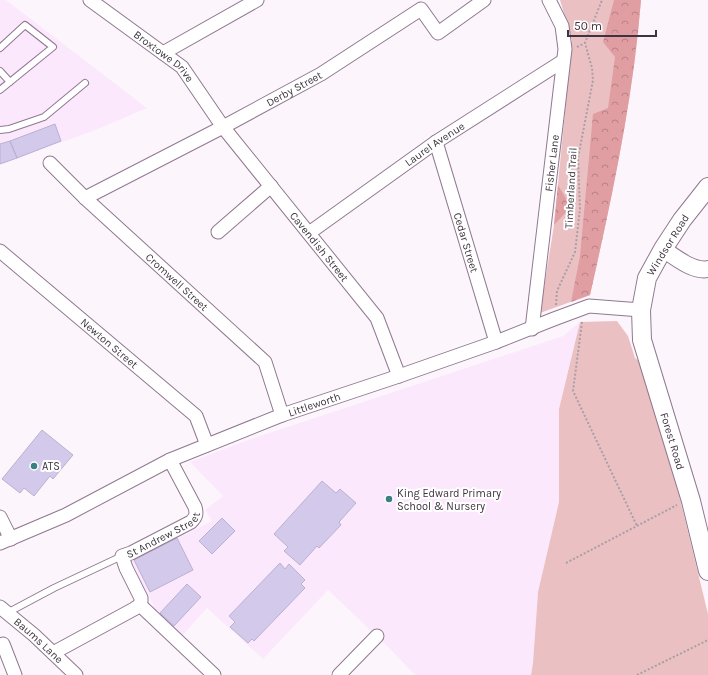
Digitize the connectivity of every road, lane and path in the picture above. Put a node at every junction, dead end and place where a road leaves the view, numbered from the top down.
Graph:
1 (256, 0) edge
2 (484, 0) edge
3 (549, 0) edge
4 (602, 0) edge
5 (93, 1) edge
6 (0, 48) edge
7 (163, 53) junction
8 (563, 61) junction
9 (0, 71) edge
10 (10, 82) junction
11 (85, 83) dead end
12 (0, 90) edge
13 (223, 127) junction
14 (0, 130) edge
15 (436, 142) junction
16 (50, 162) dead end
17 (271, 186) junction
18 (708, 187) edge
19 (85, 198) junction
20 (218, 232) dead end
21 (309, 233) junction
22 (663, 249) junction
23 (0, 251) edge
24 (708, 269) edge
25 (584, 308) junction
26 (641, 310) junction
27 (554, 318) junction
28 (532, 329) junction
29 (496, 342) junction
30 (399, 376) junction
31 (282, 415) junction
32 (207, 444) junction
33 (170, 460) junction
34 (691, 501) junction
35 (0, 517) edge
36 (637, 526) junction
37 (6, 542) edge
38 (122, 556) junction
39 (566, 563) dead end
40 (708, 571) edge
41 (140, 605) junction
42 (3, 610) edge
43 (377, 636) dead end
44 (708, 640) edge
45 (3, 644) dead end
46 (53, 653) junction
47 (15, 675) edge
48 (76, 675) edge
49 (214, 675) edge
50 (339, 675) edge
51 (637, 675) edge

1 - 7 street
2 - 13 street, Derby Street
3 - 8 street, Fisher Lane
4 - 27 path, Timberland Trail
5 - 7 street, Broxtowe Drive
6 - 10 lane
7 - 13 street, Broxtowe Drive
8 - 15 street, Laurel Avenue
8 - 28 street, Fisher Lane
9 - 10 lane
10 - 12 lane
11 - 14 lane
13 - 17 street, Cavendish Street
13 - 19 street, Derby Street
15 - 21 street, Laurel Avenue
15 - 29 street, Cedar Street
16 - 19 street, Cromwell Street
17 - 20 street
17 - 21 street, Cavendish Street
18 - 22 main road, Windsor Road
19 - 31 street, Cromwell Street
21 - 30 street, Cavendish Street
22 - 24 street
22 - 26 main road, Windsor Road
23 - 32 street, Newton Street
25 - 26 street, Littleworth
25 - 27 street, Littleworth
25 - 36 path
26 - 34 main road, Forest Road
27 - 28 street, Littleworth
28 - 29 street, Littleworth
29 - 30 street, Littleworth
30 - 31 street, Littleworth
31 - 32 street, Littleworth
32 - 33 street, Littleworth
33 - 37 street, Littleworth
33 - 38 street, St Andrew Street
34 - 36 path
34 - 40 main road, Forest Road
35 - 37 street
36 - 39 path
38 - 41 street, St Andrew Street
38 - 42 lane
41 - 46 street
41 - 49 street
42 - 46 street, Baums Lane
43 - 50 street
44 - 51 path
45 - 47 street
46 - 48 street, Baums Lane

